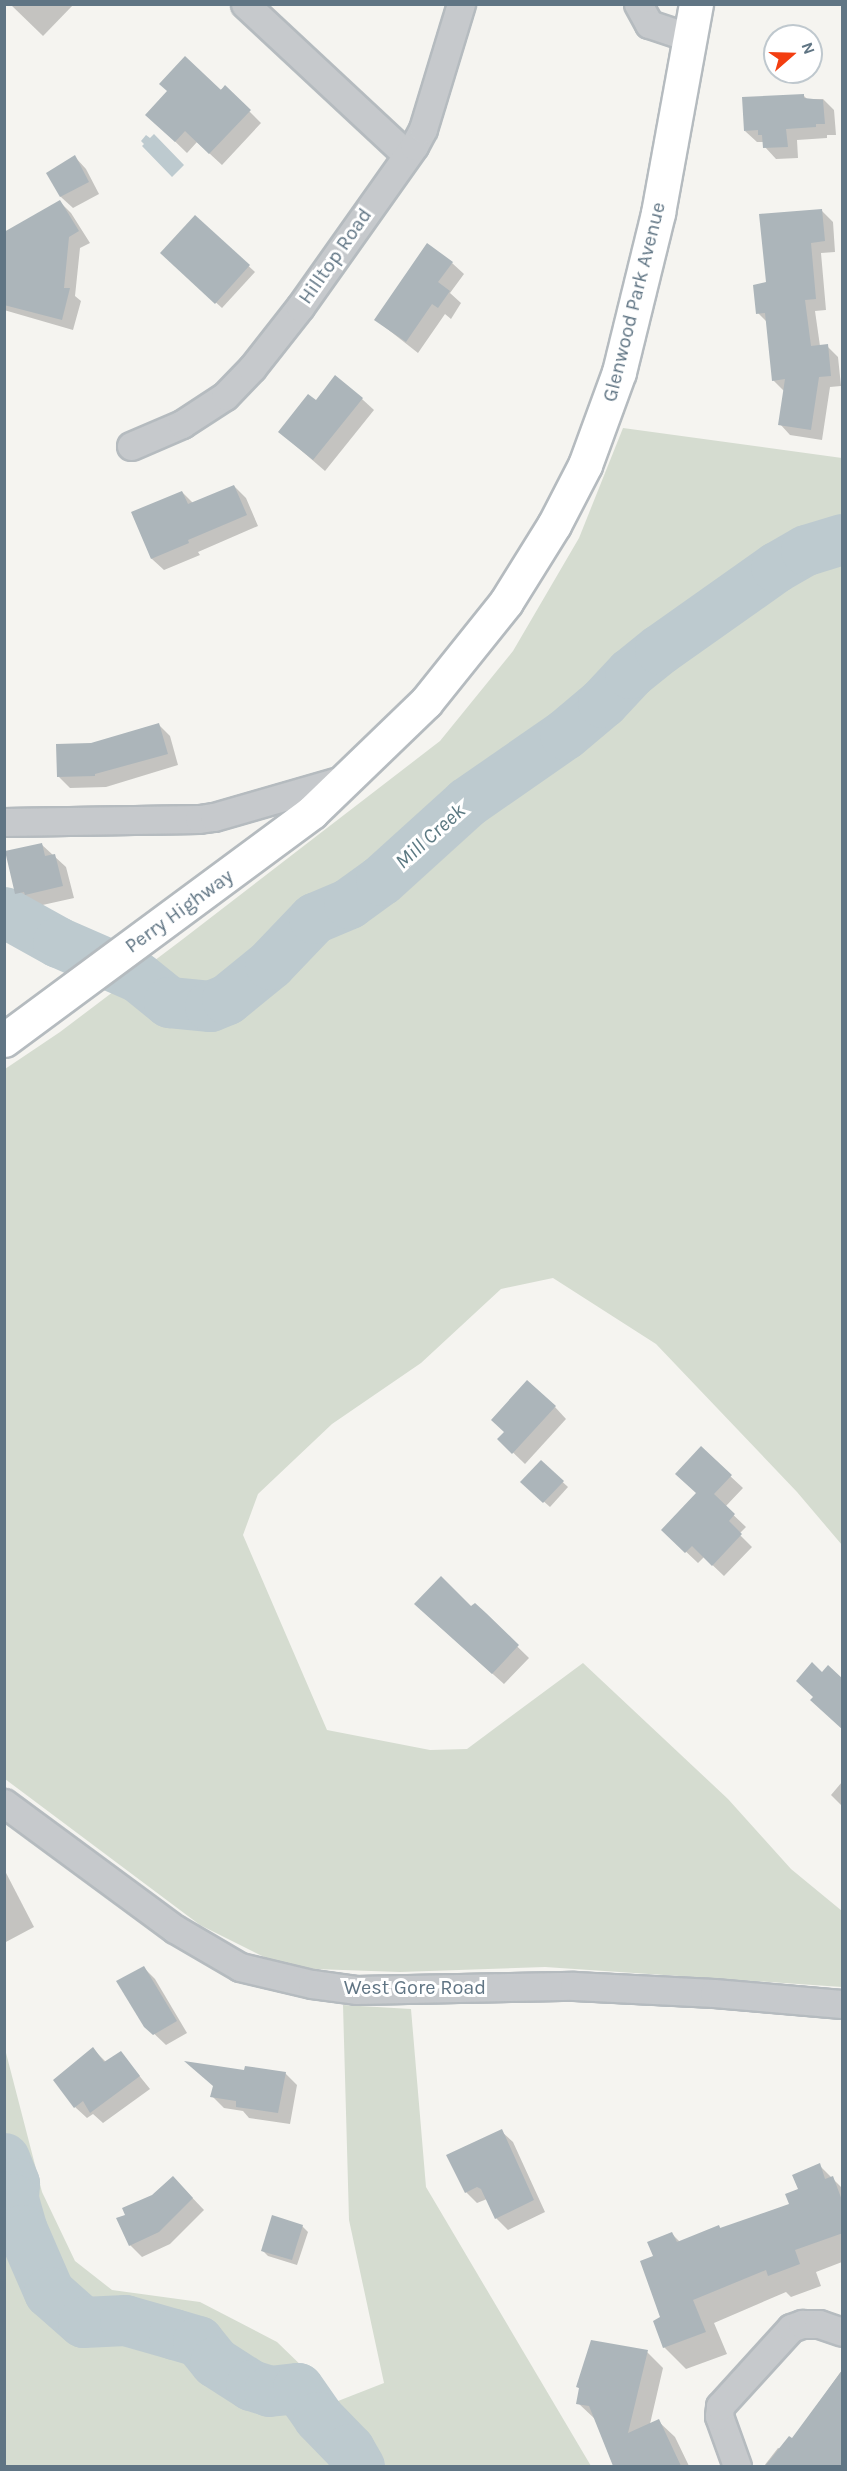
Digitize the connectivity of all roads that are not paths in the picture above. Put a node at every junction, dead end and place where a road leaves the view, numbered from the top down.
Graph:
1 (245, 4) edge
2 (461, 4) edge
3 (638, 4) edge
4 (696, 4) edge
5 (688, 37) junction
6 (407, 155) junction
7 (131, 446) dead end
8 (350, 778) junction
9 (4, 822) edge
10 (4, 1040) edge
11 (4, 1803) edge
12 (843, 2004) edge
13 (843, 2332) edge
14 (737, 2466) edge

1 - 6 street
2 - 6 street, Hilltop Road
3 - 5 street
4 - 5 main road, Glenwood Park Avenue
5 - 8 main road, Glenwood Park Avenue
6 - 7 street, Hilltop Road
8 - 9 street, Glenwood Park Avenue
8 - 10 main road, Perry Highway
11 - 12 street, West Gore Road
13 - 14 street

